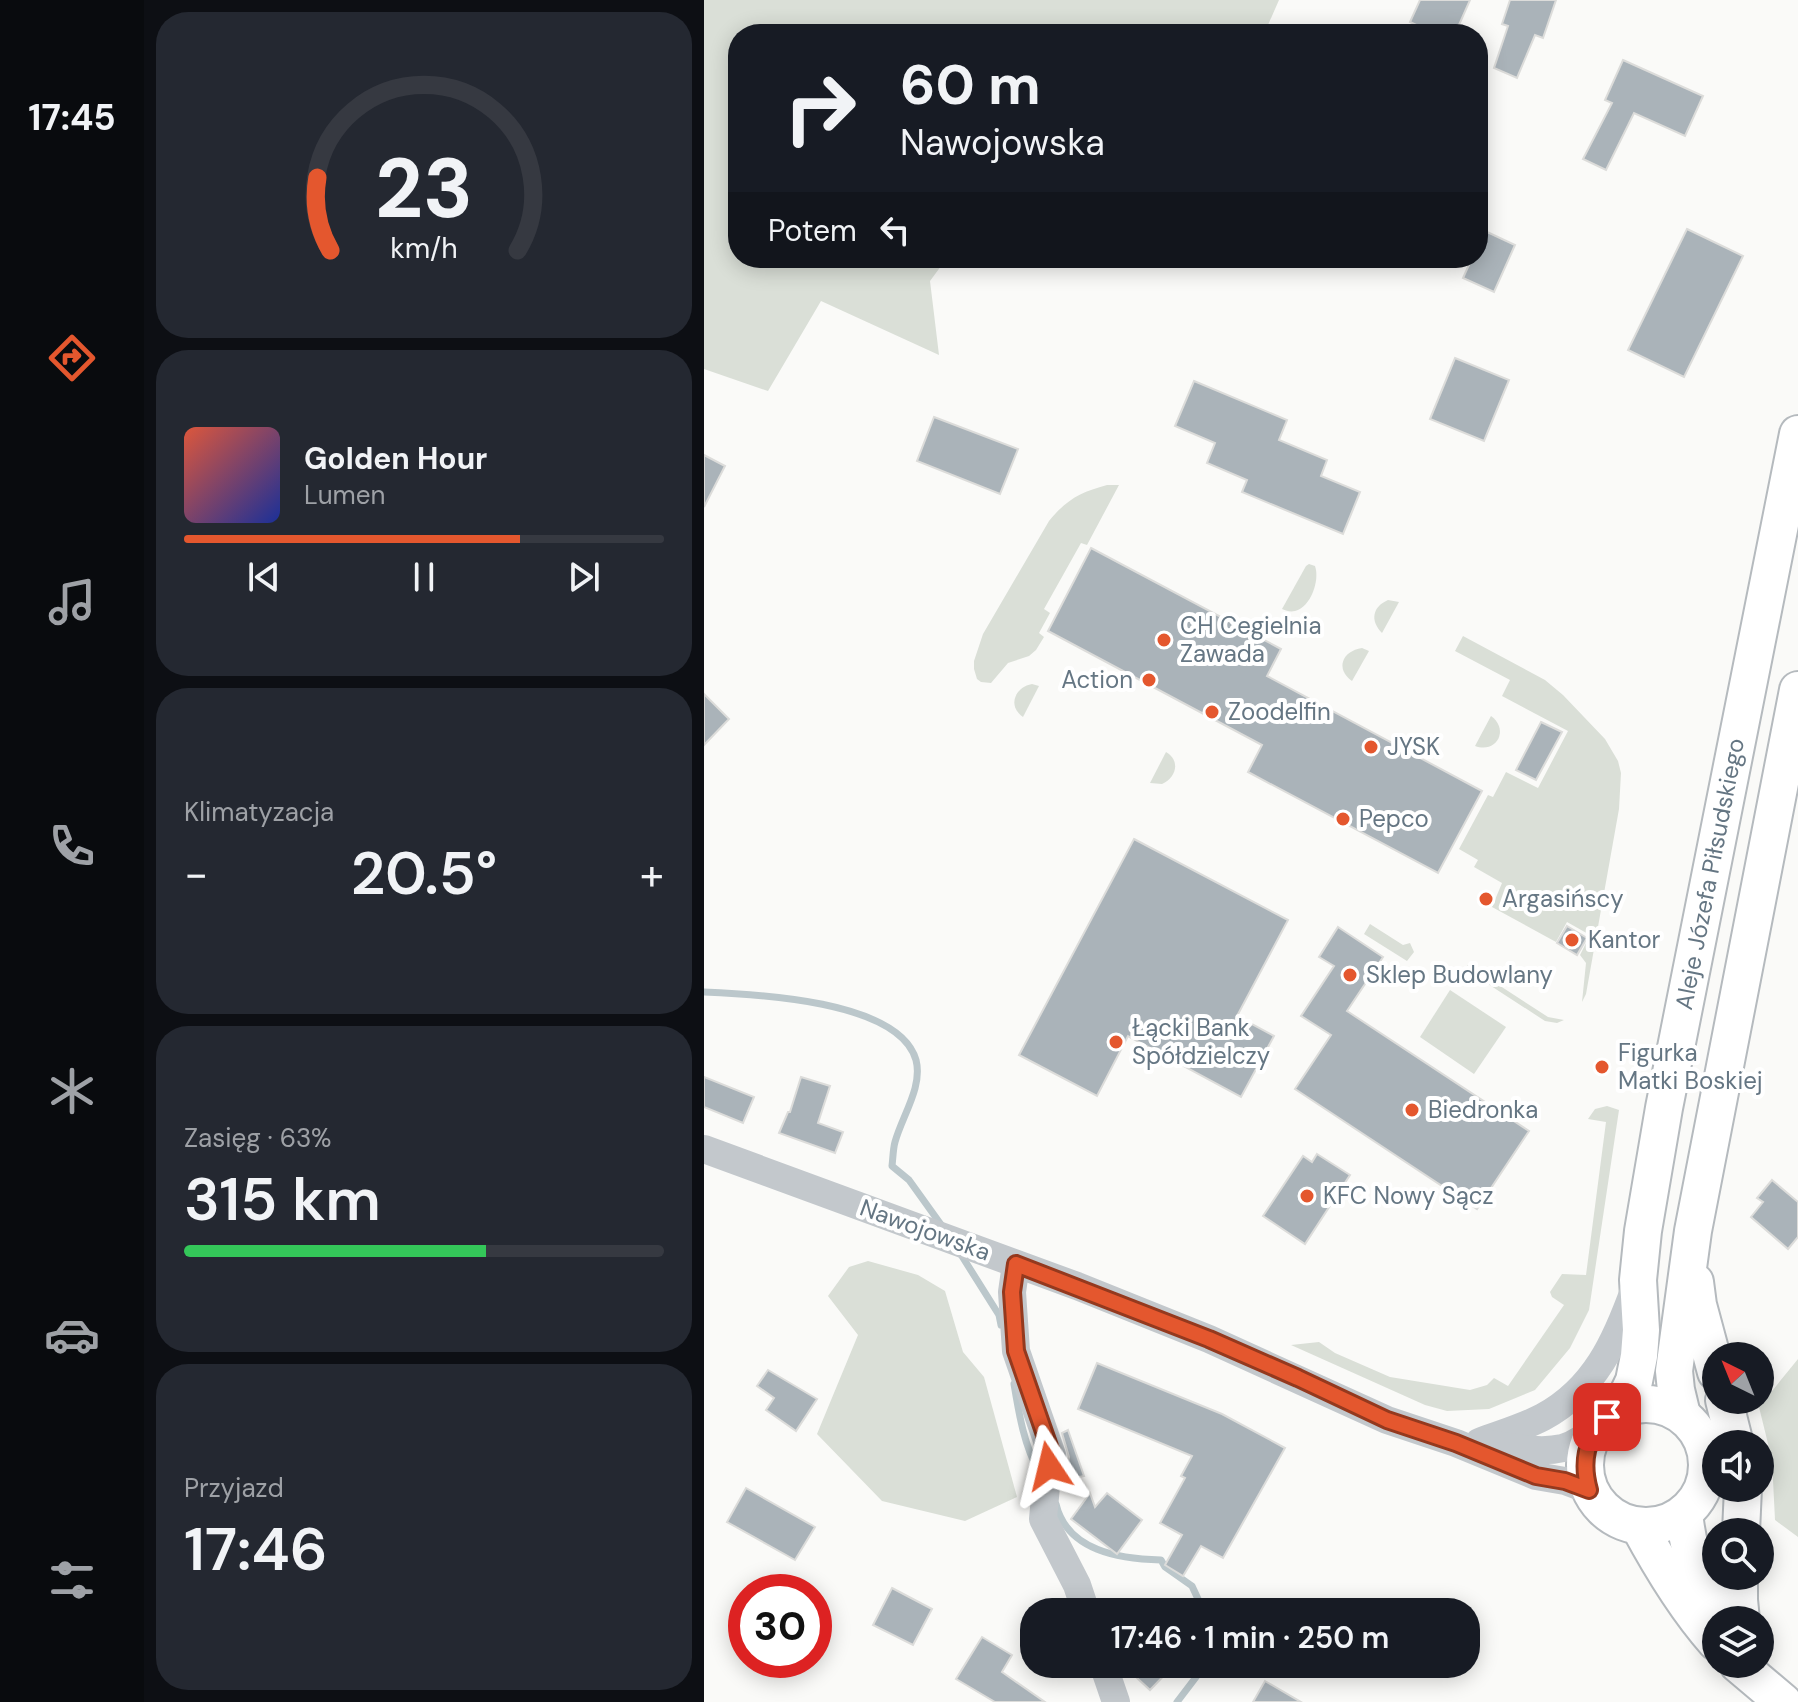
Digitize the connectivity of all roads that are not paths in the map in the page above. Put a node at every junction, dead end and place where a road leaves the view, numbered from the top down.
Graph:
1 (1798, 434) edge
2 (1798, 690) edge
3 (704, 1149) edge
4 (1690, 1249) junction
5 (1016, 1264) junction
6 (1638, 1280) junction
7 (1708, 1342) edge
8 (1682, 1415) junction
9 (1609, 1418) junction
10 (1467, 1443) junction
11 (1589, 1490) junction
12 (1684, 1513) junction
13 (1639, 1526) junction
14 (1081, 1598) edge
15 (1711, 1606) edge
16 (1702, 1625) edge
17 (1108, 1678) edge
18 (1116, 1702) edge

1 - 6 main road, Aleje Józefa Piłsudskiego
2 - 4 main road
3 - 5 street, Nawojowska
4 - 7 main road
4 - 8 main road
5 - 10 street, Nawojowska
5 - 14 street
6 - 9 main road, Aleje Józefa Piłsudskiego
6 - 10 street
8 - 9 main road
8 - 12 main road
9 - 10 street, Nawojowska
9 - 11 main road
10 - 11 street, Nawojowska
11 - 13 main road
12 - 13 main road
12 - 15 main road
13 - 16 main road
17 - 18 street

